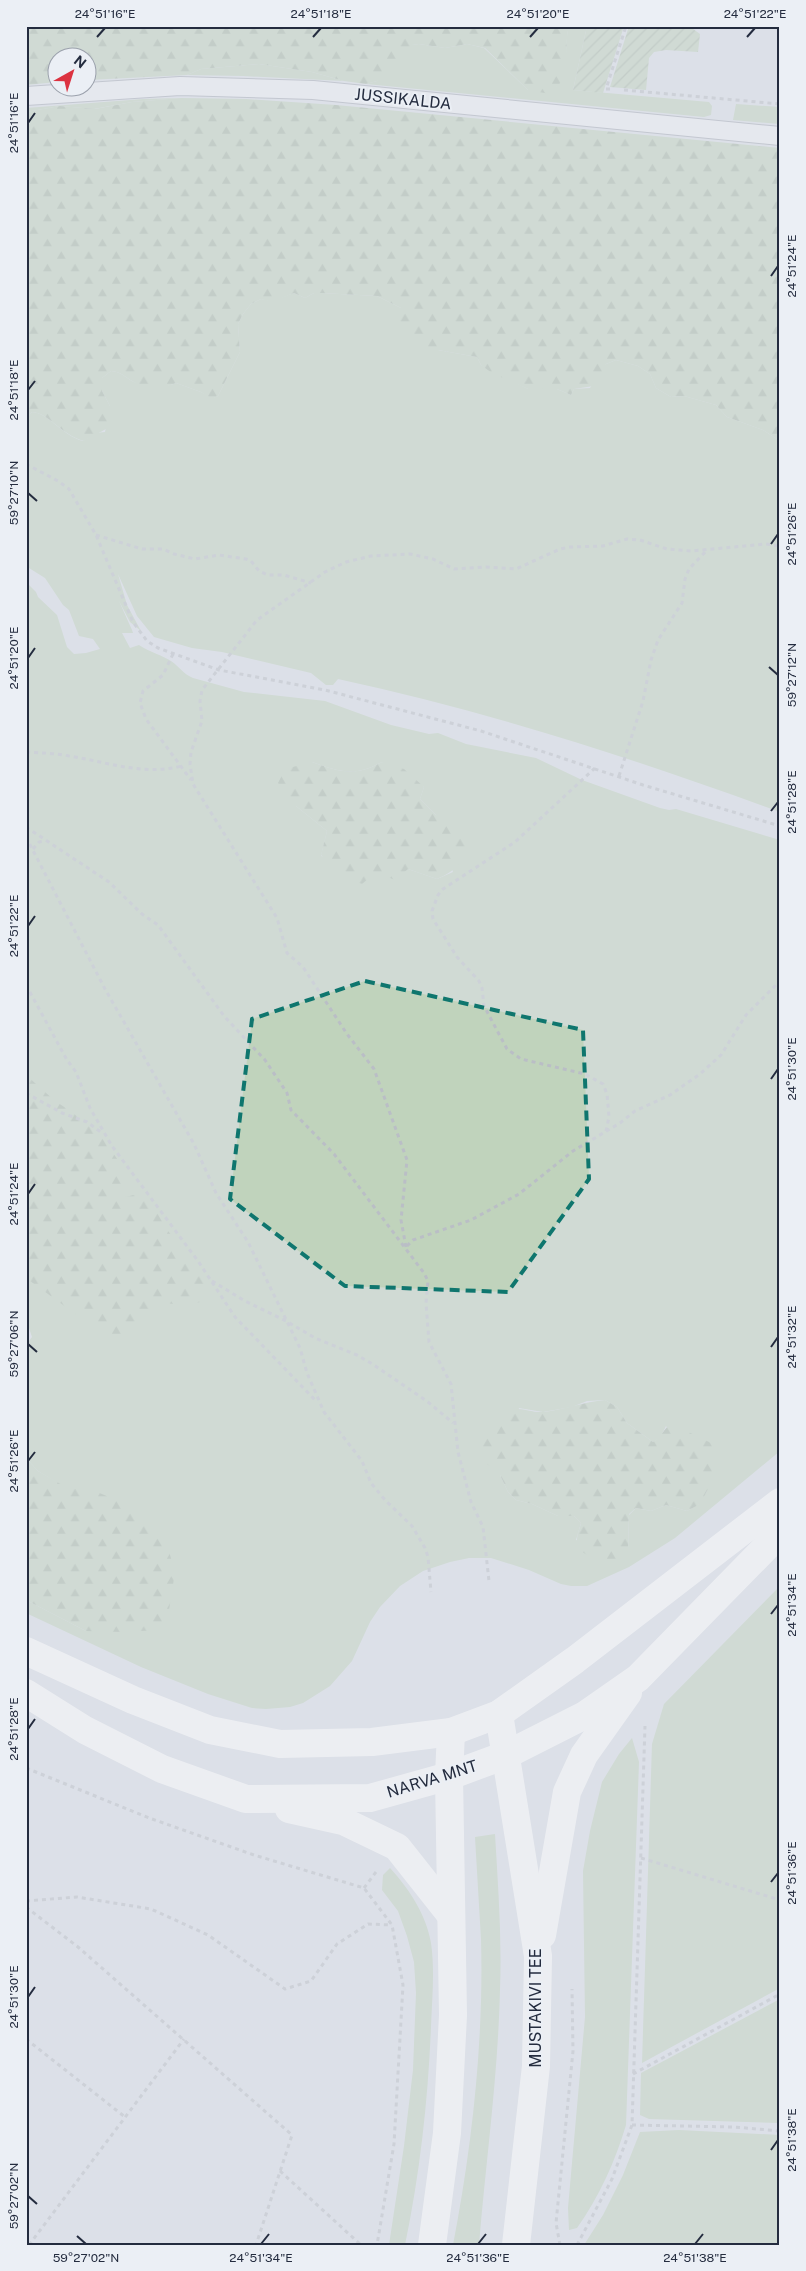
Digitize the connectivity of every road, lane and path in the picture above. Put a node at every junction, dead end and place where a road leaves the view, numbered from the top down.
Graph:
1 (626, 26) edge
2 (26, 96) edge
3 (780, 104) edge
4 (780, 136) edge
5 (26, 464) edge
6 (96, 535) junction
7 (780, 546) edge
8 (707, 550) junction
9 (311, 584) junction
10 (173, 654) junction
11 (219, 670) junction
12 (26, 752) edge
13 (182, 766) junction
14 (595, 768) junction
15 (620, 776) junction
16 (193, 784) junction
17 (780, 826) edge
18 (26, 827) edge
19 (26, 837) edge
20 (46, 841) junction
21 (32, 850) junction
22 (780, 981) edge
23 (26, 985) edge
24 (26, 1092) edge
25 (606, 1130) junction
26 (105, 1136) junction
27 (406, 1247) junction
28 (210, 1280) junction
29 (286, 1321) junction
30 (320, 1405) junction
31 (454, 1423) junction
32 (780, 1502) edge
33 (780, 1533) edge
34 (489, 1581) dead end
35 (431, 1592) dead end
36 (26, 1651) edge
37 (638, 1678) junction
38 (26, 1693) edge
39 (499, 1714) junction
40 (646, 1717) dead end
41 (451, 1732) junction
42 (506, 1755) junction
43 (26, 1768) edge
44 (449, 1776) junction
45 (246, 1799) junction
46 (641, 1858) junction
47 (780, 1900) edge
48 (26, 1901) edge
49 (26, 1907) edge
50 (450, 1914) junction
51 (392, 1925) junction
52 (538, 1956) junction
53 (780, 1994) edge
54 (26, 2039) edge
55 (184, 2039) junction
56 (633, 2075) junction
57 (125, 2117) junction
58 (632, 2125) junction
59 (780, 2131) edge
60 (280, 2171) junction
61 (29, 2245) edge
62 (256, 2245) edge
63 (360, 2245) edge
64 (377, 2245) edge
65 (432, 2245) edge
66 (516, 2245) edge
67 (577, 2245) edge

1 - 3 path
2 - 4 lane, JUSSIKALDA
5 - 6 path
6 - 9 path
6 - 10 path
7 - 8 path
8 - 9 path
8 - 15 path
9 - 11 path
10 - 11 path
10 - 13 path
11 - 14 path
11 - 16 path
12 - 13 path
13 - 16 path
14 - 15 path
14 - 25 path
15 - 17 path
16 - 27 path
18 - 20 path
19 - 21 path
20 - 21 path
20 - 27 path
21 - 29 path
22 - 25 path
23 - 26 path
24 - 26 path
25 - 27 path
26 - 28 path
27 - 31 path
28 - 29 path
28 - 30 path
29 - 30 path
29 - 31 path
30 - 35 path
31 - 34 path
32 - 39 main road
33 - 37 main road, NARVA MNT
36 - 41 main road
37 - 42 main road, NARVA MNT
37 - 52 main road
38 - 45 main road, NARVA MNT
39 - 41 main road
39 - 42 main road, MUSTAKIVI TEE
40 - 46 path
41 - 44 main road
42 - 44 main road, NARVA MNT
42 - 52 main road, MUSTAKIVI TEE
43 - 51 path
44 - 45 main road, NARVA MNT
44 - 50 main road
45 - 50 main road
46 - 47 path
46 - 56 path
48 - 51 path
49 - 55 path
50 - 65 main road
51 - 64 path
52 - 66 main road, MUSTAKIVI TEE
53 - 56 path
54 - 57 path
55 - 57 path
55 - 60 path
56 - 58 path
57 - 61 path
58 - 59 path
58 - 67 path
60 - 62 path
60 - 63 path

